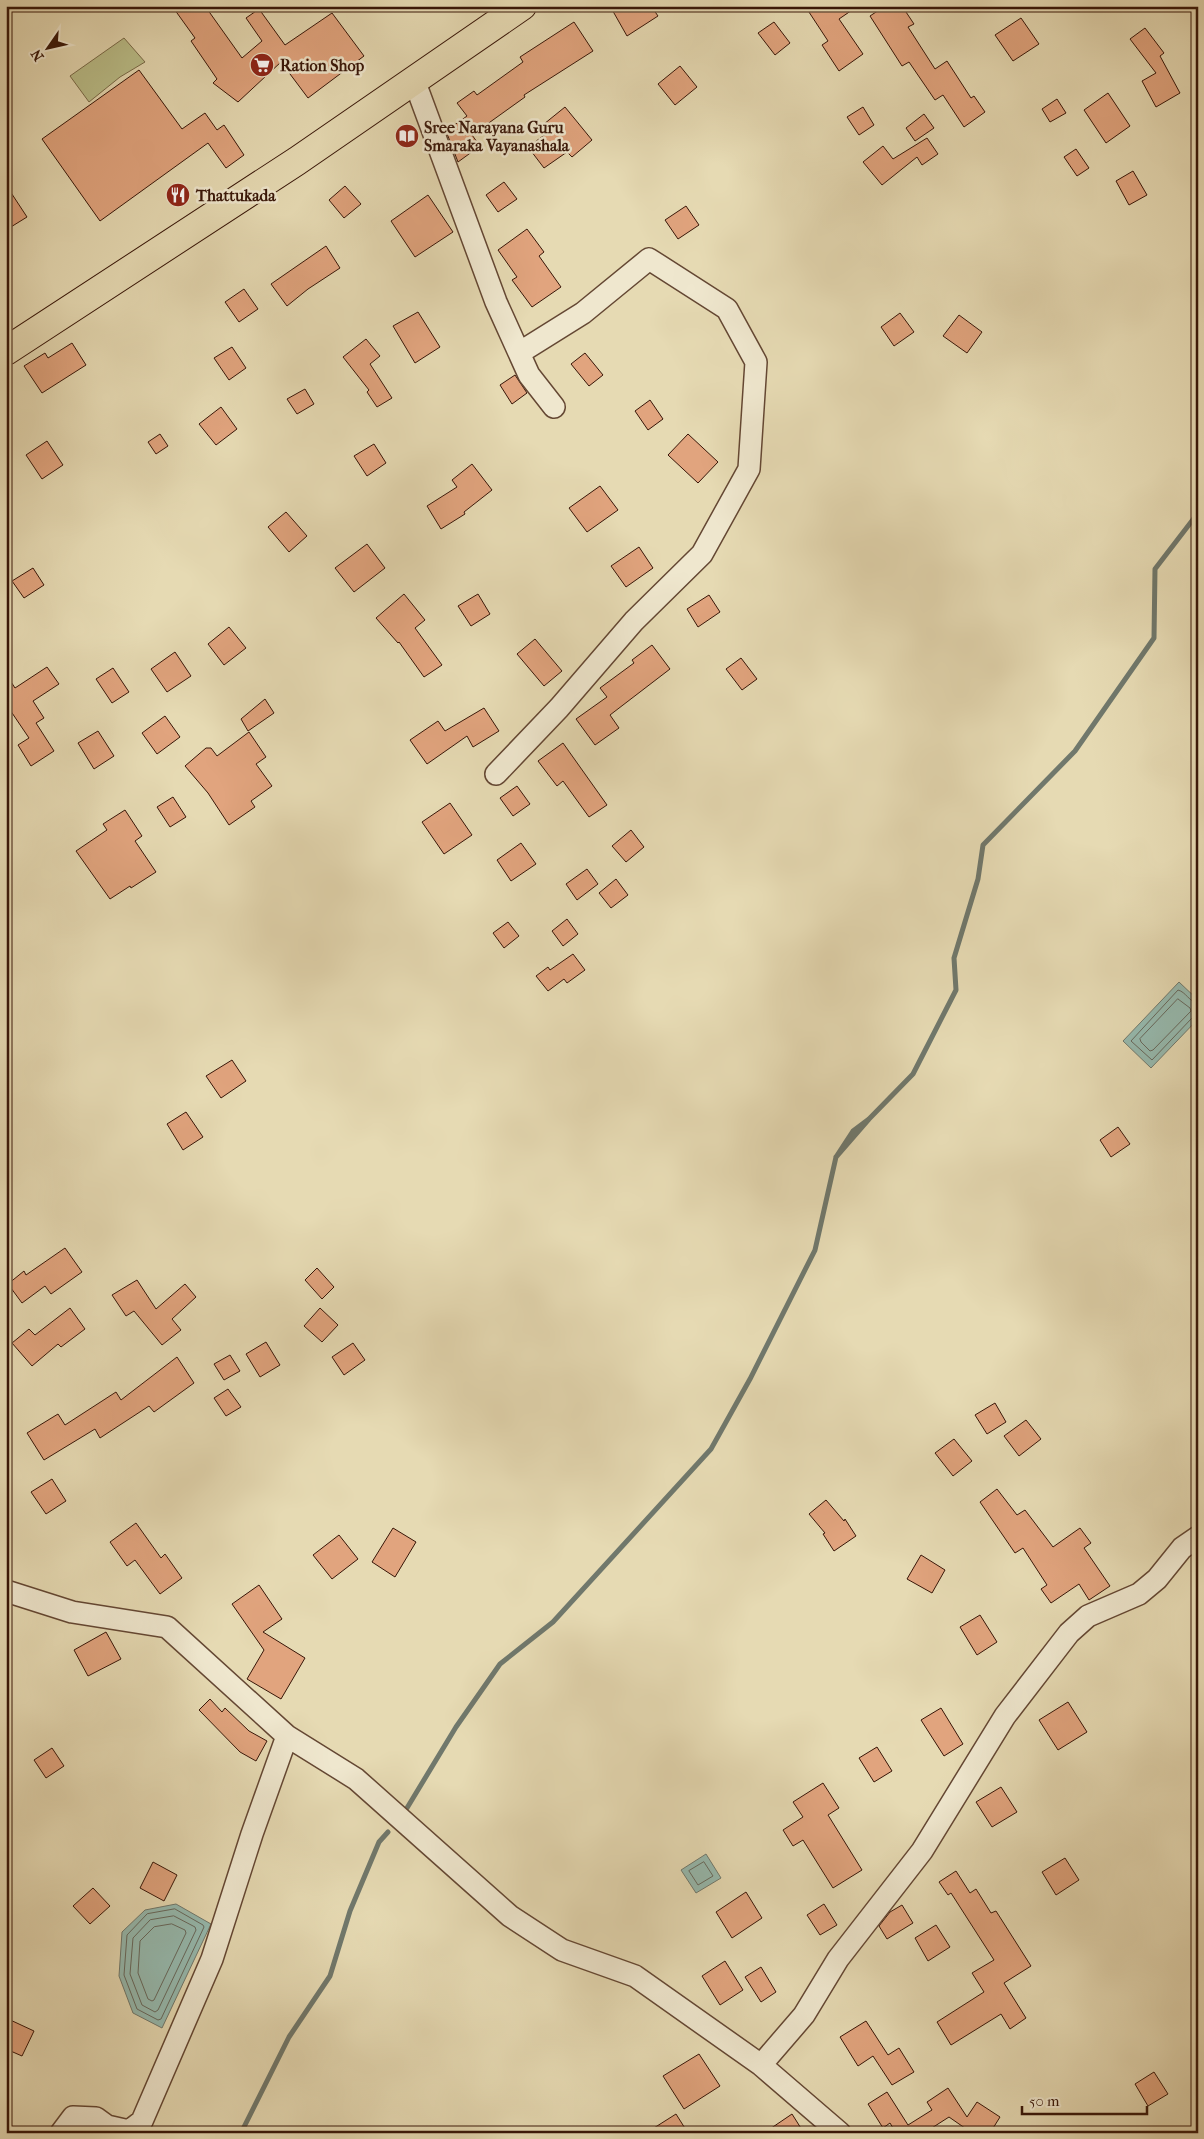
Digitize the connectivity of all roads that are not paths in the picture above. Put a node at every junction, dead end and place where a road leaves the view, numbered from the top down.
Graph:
1 (522, 6) edge
2 (414, 80) junction
3 (9, 343) edge
4 (519, 352) junction
5 (554, 407) dead end
6 (496, 774) dead end
7 (1198, 1537) edge
8 (6, 1591) edge
9 (287, 1736) junction
10 (761, 2065) junction
11 (61, 2133) edge
12 (840, 2133) edge

1 - 2 highway
2 - 3 highway
2 - 4 street
4 - 5 street
4 - 6 street
7 - 10 street
8 - 9 street
9 - 10 street
9 - 11 street
10 - 12 street

